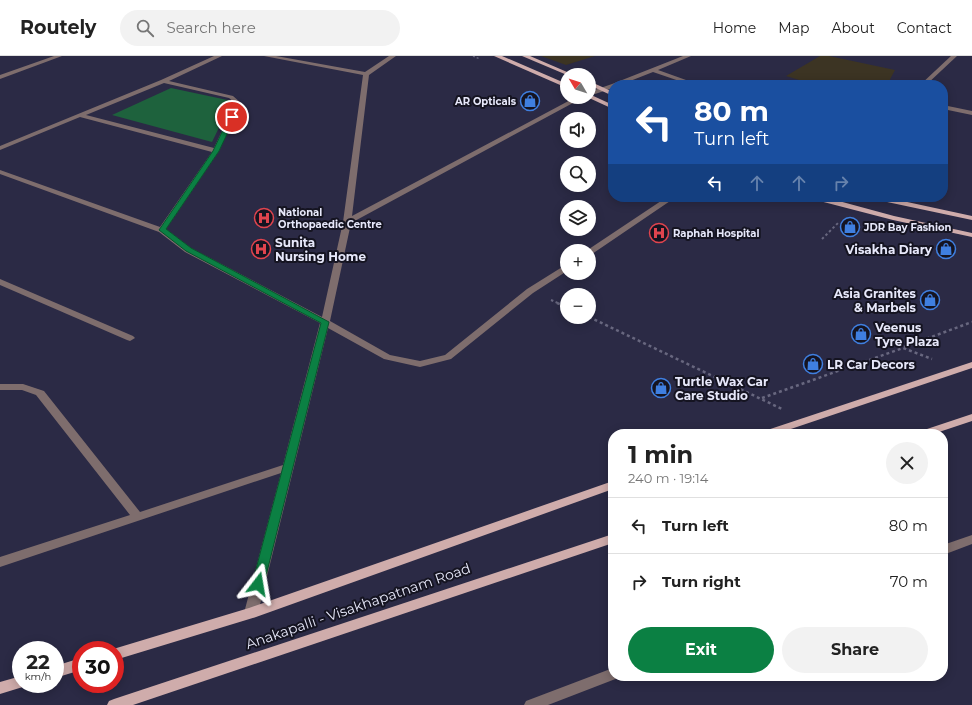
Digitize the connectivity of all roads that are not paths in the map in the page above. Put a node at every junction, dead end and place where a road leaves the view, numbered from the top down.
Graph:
1 (59, 56) edge
2 (219, 56) edge
3 (267, 56) edge
4 (393, 56) edge
5 (497, 56) edge
6 (525, 56) edge
7 (688, 56) edge
8 (954, 56) edge
9 (653, 70) junction
10 (560, 71) edge
11 (366, 74) junction
12 (0, 77) edge
13 (627, 80) edge
14 (682, 80) edge
15 (929, 80) edge
16 (163, 81) junction
17 (560, 83) edge
18 (596, 86) edge
19 (608, 88) edge
20 (603, 90) junction
21 (596, 92) edge
22 (608, 92) edge
23 (596, 98) edge
24 (569, 104) edge
25 (608, 104) edge
26 (948, 108) edge
27 (972, 113) edge
28 (78, 115) junction
29 (0, 148) edge
30 (216, 151) junction
31 (0, 172) edge
32 (664, 202) edge
33 (833, 202) edge
34 (896, 202) edge
35 (972, 218) edge
36 (347, 222) junction
37 (162, 230) junction
38 (972, 235) edge
39 (596, 247) edge
40 (560, 272) edge
41 (0, 282) edge
42 (325, 322) junction
43 (130, 338) dead end
44 (972, 365) edge
45 (0, 387) edge
46 (972, 417) edge
47 (780, 429) edge
48 (937, 429) edge
49 (288, 467) junction
50 (608, 487) edge
51 (138, 517) junction
52 (972, 539) edge
53 (608, 540) edge
54 (948, 548) edge
55 (0, 562) edge
56 (251, 613) junction
57 (124, 651) edge
58 (608, 676) edge
59 (12, 685) edge
60 (0, 688) edge
61 (114, 705) edge
62 (531, 705) edge

1 - 12 street
2 - 16 street
3 - 11 street
4 - 11 street
5 - 17 main road
6 - 10 main road
7 - 9 street
8 - 15 street
9 - 13 street
9 - 14 street
11 - 36 street
16 - 28 street
16 - 30 street
18 - 20 main road
19 - 20 street
20 - 21 street
20 - 22 main road
23 - 25 main road
24 - 36 street
26 - 27 street
28 - 29 street
28 - 30 street
30 - 37 street
31 - 37 street
32 - 39 street
33 - 38 main road
34 - 35 main road
36 - 42 street
37 - 42 street
40 - 42 street
41 - 43 street
42 - 49 street
44 - 47 main road
45 - 51 street
46 - 48 main road
49 - 51 street
49 - 56 street
50 - 56 main road
51 - 55 street
52 - 54 street
53 - 61 main road, Anakapalli - Visakhapatnam Road
56 - 57 main road
58 - 62 street
59 - 60 main road

